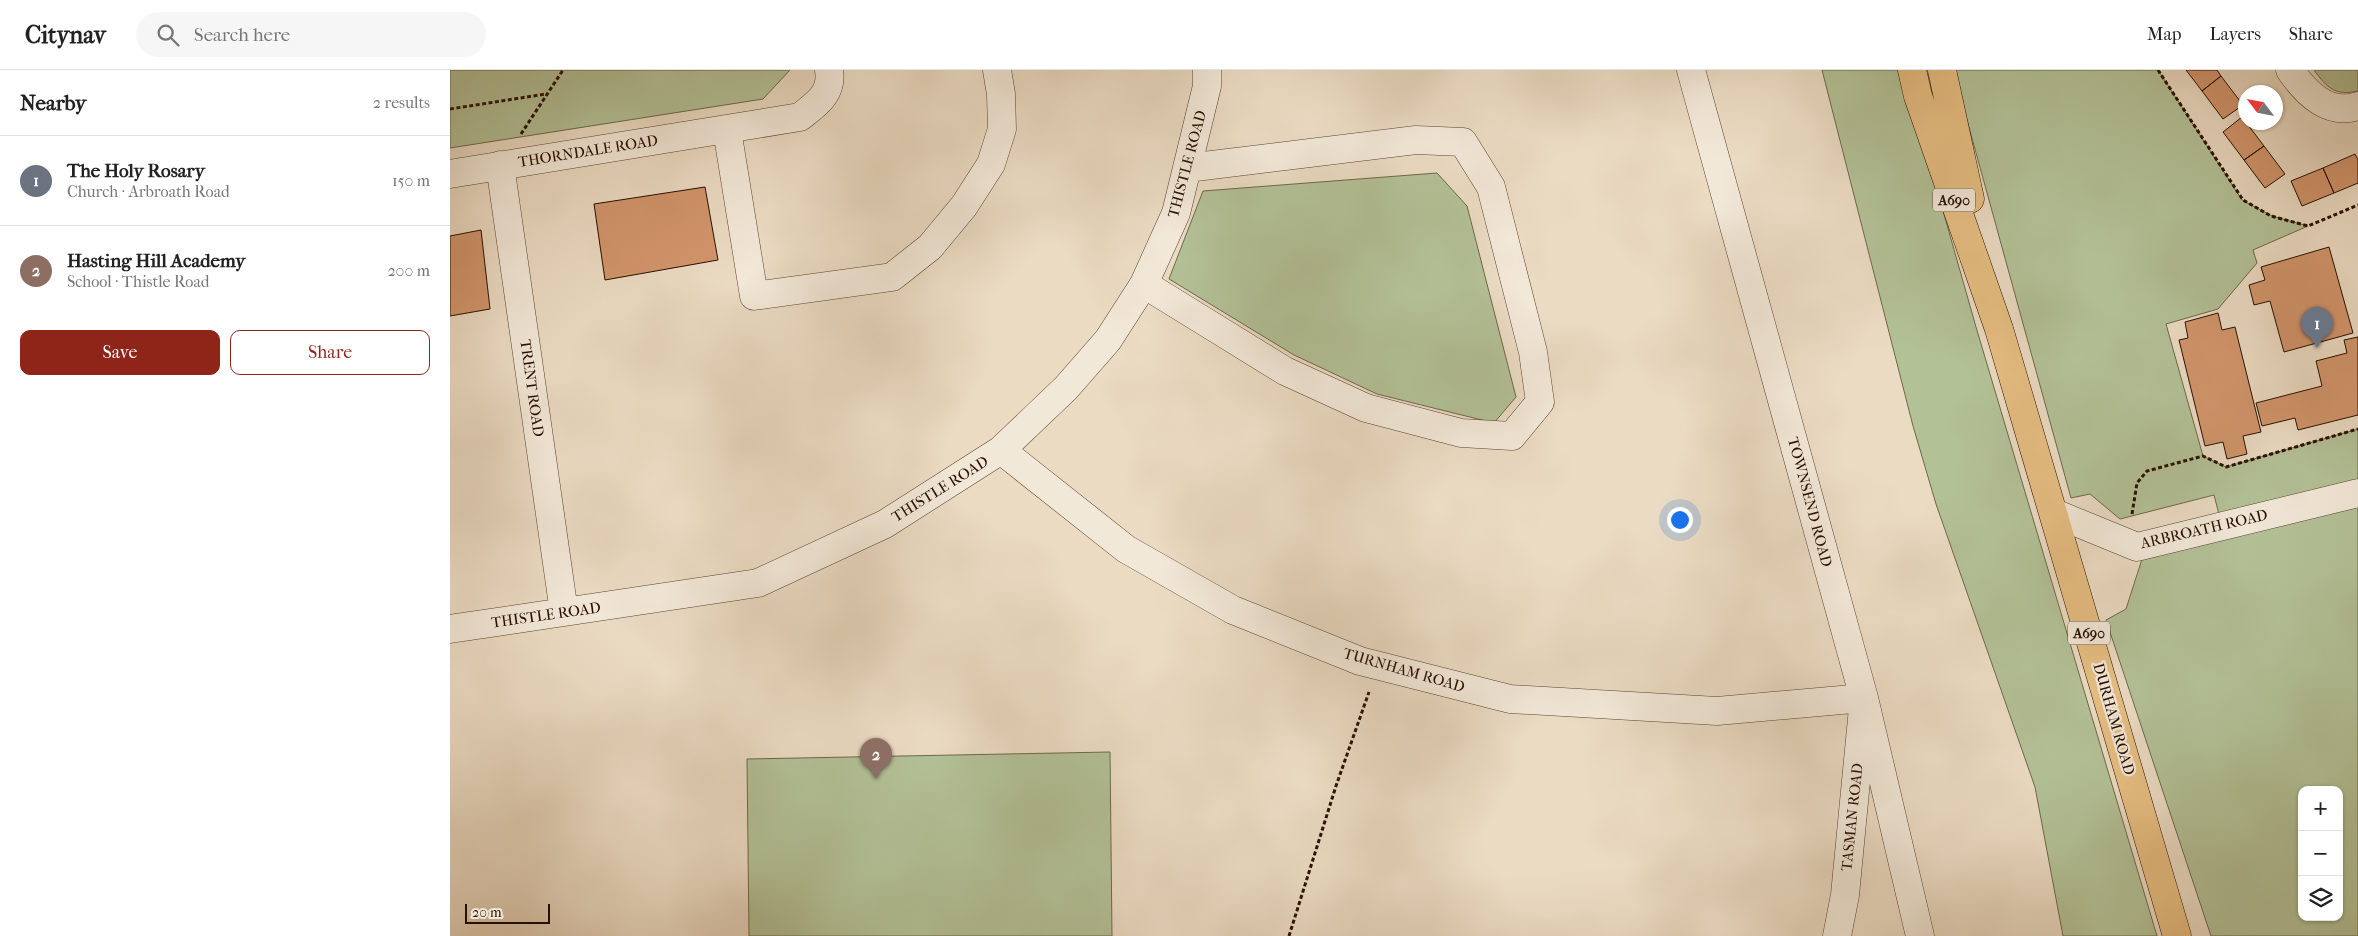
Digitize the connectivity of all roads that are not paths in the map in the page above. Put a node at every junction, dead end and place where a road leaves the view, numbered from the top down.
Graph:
1 (829, 70) edge
2 (997, 70) edge
3 (1207, 70) edge
4 (1691, 70) edge
5 (1912, 70) edge
6 (1942, 70) edge
7 (2290, 70) edge
8 (2358, 106) edge
9 (727, 130) junction
10 (500, 164) junction
11 (1187, 168) junction
12 (450, 174) edge
13 (1144, 284) junction
14 (2000, 329) junction
15 (1000, 450) junction
16 (2358, 493) edge
17 (2054, 513) junction
18 (564, 612) junction
19 (450, 629) edge
20 (1864, 698) junction
21 (1837, 936) edge
22 (1920, 936) edge
23 (2177, 936) edge

1 - 9 street, THORNDALE ROAD
2 - 9 street
3 - 11 street, THISTLE ROAD
4 - 20 street, TOWNSEND ROAD
5 - 14 highway, DURHAM ROAD / A690
6 - 14 highway, DURHAM ROAD / A690
7 - 8 street
9 - 10 street, THORNDALE ROAD
10 - 12 street, THORNDALE ROAD
10 - 18 street, TRENT ROAD
11 - 13 street, THISTLE ROAD
11 - 13 street
13 - 15 street, THISTLE ROAD
14 - 17 highway, DURHAM ROAD / A690
15 - 18 street, THISTLE ROAD
15 - 20 street, TURNHAM ROAD
16 - 17 street, ARBROATH ROAD
17 - 23 highway, DURHAM ROAD / A690
18 - 19 street, THISTLE ROAD
20 - 21 street, TASMAN ROAD
20 - 22 street, TOWNSEND ROAD

